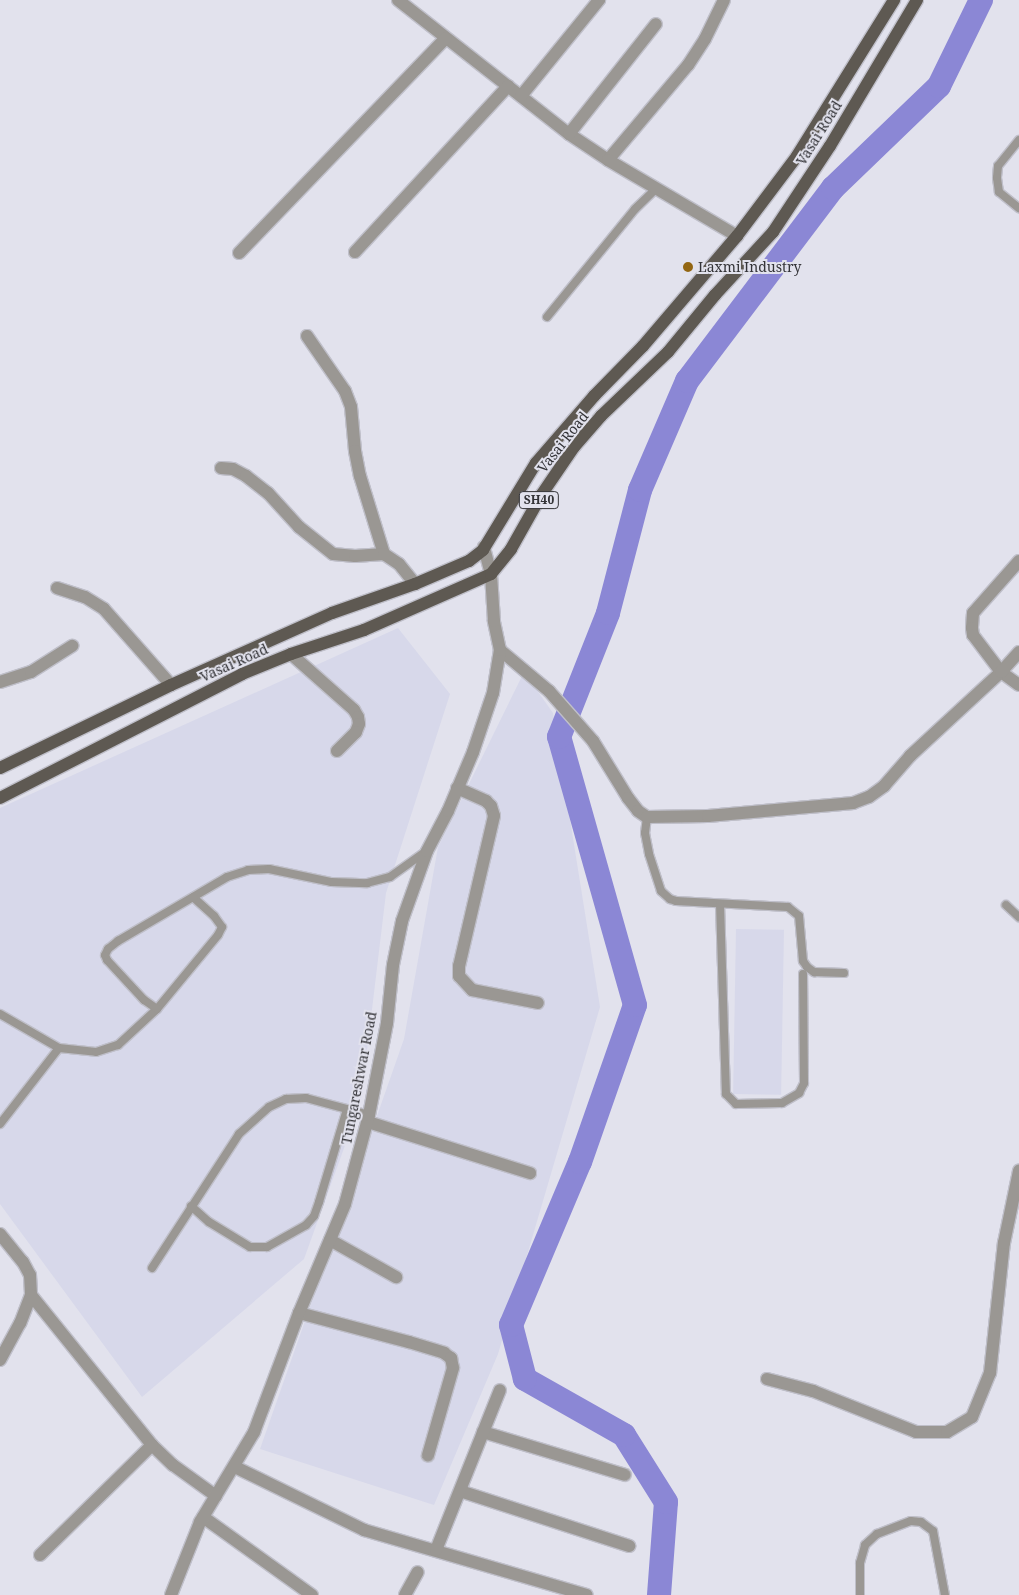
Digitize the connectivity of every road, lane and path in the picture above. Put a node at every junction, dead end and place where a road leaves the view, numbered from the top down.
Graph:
1 (398, 0) edge
2 (599, 0) edge
3 (724, 0) edge
4 (894, 0) edge
5 (917, 0) edge
6 (656, 24) dead end
7 (446, 38) junction
8 (508, 86) junction
9 (521, 96) junction
10 (569, 134) junction
11 (1019, 140) edge
12 (608, 160) junction
13 (656, 189) junction
14 (1019, 208) edge
15 (737, 236) junction
16 (355, 252) dead end
17 (239, 253) dead end
18 (547, 317) dead end
19 (307, 336) dead end
20 (221, 468) dead end
21 (484, 548) junction
22 (384, 554) junction
23 (1019, 561) edge
24 (491, 574) junction
25 (415, 584) junction
26 (57, 588) dead end
27 (72, 646) dead end
28 (500, 650) junction
29 (1019, 652) edge
30 (292, 654) junction
31 (1001, 672) junction
32 (0, 682) edge
33 (170, 685) junction
34 (1019, 685) edge
35 (337, 751) dead end
36 (0, 768) edge
37 (457, 788) junction
38 (0, 798) edge
39 (647, 817) junction
40 (427, 851) junction
41 (193, 898) junction
42 (720, 904) junction
43 (1006, 905) dead end
44 (1019, 917) edge
45 (844, 973) dead end
46 (803, 974) dead end
47 (538, 1003) dead end
48 (157, 1010) junction
49 (0, 1014) edge
50 (59, 1048) junction
51 (347, 1109) junction
52 (369, 1118) junction
53 (0, 1124) edge
54 (1019, 1171) edge
55 (530, 1173) dead end
56 (192, 1206) junction
57 (0, 1234) edge
58 (330, 1240) junction
59 (152, 1268) dead end
60 (396, 1277) dead end
61 (31, 1295) junction
62 (299, 1313) junction
63 (0, 1360) edge
64 (767, 1379) dead end
65 (500, 1390) dead end
66 (483, 1432) junction
67 (152, 1445) junction
68 (428, 1455) dead end
69 (235, 1467) junction
70 (625, 1474) dead end
71 (460, 1491) junction
72 (216, 1496) junction
73 (203, 1517) junction
74 (629, 1546) dead end
75 (436, 1550) junction
76 (40, 1555) dead end
77 (418, 1572) dead end
78 (171, 1595) edge
79 (312, 1595) edge
80 (405, 1595) edge
81 (587, 1595) edge
82 (860, 1595) edge
83 (945, 1595) edge

1 - 7 street
2 - 9 street
3 - 12 street
4 - 15 main road, Vasai Road / SH40
5 - 24 main road, Vasai Road / SH40
6 - 10 street
7 - 8 street
7 - 17 street
8 - 9 street
8 - 16 street
9 - 10 street
10 - 12 street
11 - 14 lane
12 - 13 street
13 - 15 street
13 - 18 lane
15 - 21 main road, Vasai Road / SH40
19 - 22 street
20 - 22 street
21 - 24 street, Tungareshwar Road
21 - 25 main road, Vasai Road / SH40
22 - 25 street
23 - 31 street
24 - 28 street, Tungareshwar Road
24 - 30 main road, Vasai Road / SH40
25 - 33 main road, Vasai Road / SH40
26 - 33 street
27 - 32 street
28 - 37 street, Tungareshwar Road
28 - 39 street
29 - 31 street
30 - 35 street
30 - 38 main road, Vasai Road / SH40
31 - 34 street
31 - 39 street
33 - 36 main road, Vasai Road / SH40
37 - 40 street, Tungareshwar Road
37 - 47 street
39 - 42 lane
40 - 41 lane
40 - 52 street, Tungareshwar Road
41 - 48 lane
41 - 48 lane
42 - 45 lane
42 - 46 lane
43 - 44 lane
48 - 50 lane
49 - 50 lane
50 - 53 lane
51 - 52 lane
51 - 56 lane
51 - 56 lane
52 - 55 street
52 - 58 street, Tungareshwar Road
54 - 64 street
56 - 59 lane
57 - 61 street
58 - 60 street
58 - 62 street, Tungareshwar Road
61 - 63 street
61 - 67 street
62 - 68 street
62 - 69 street, Tungareshwar Road
65 - 66 street
66 - 70 street
66 - 71 street
67 - 72 street
67 - 76 street
69 - 72 street, Tungareshwar Road
69 - 75 street
71 - 74 street
71 - 75 street
72 - 73 street, Tungareshwar Road
73 - 78 street, Tungareshwar Road
73 - 79 street
75 - 81 street
77 - 80 street
82 - 83 lane

